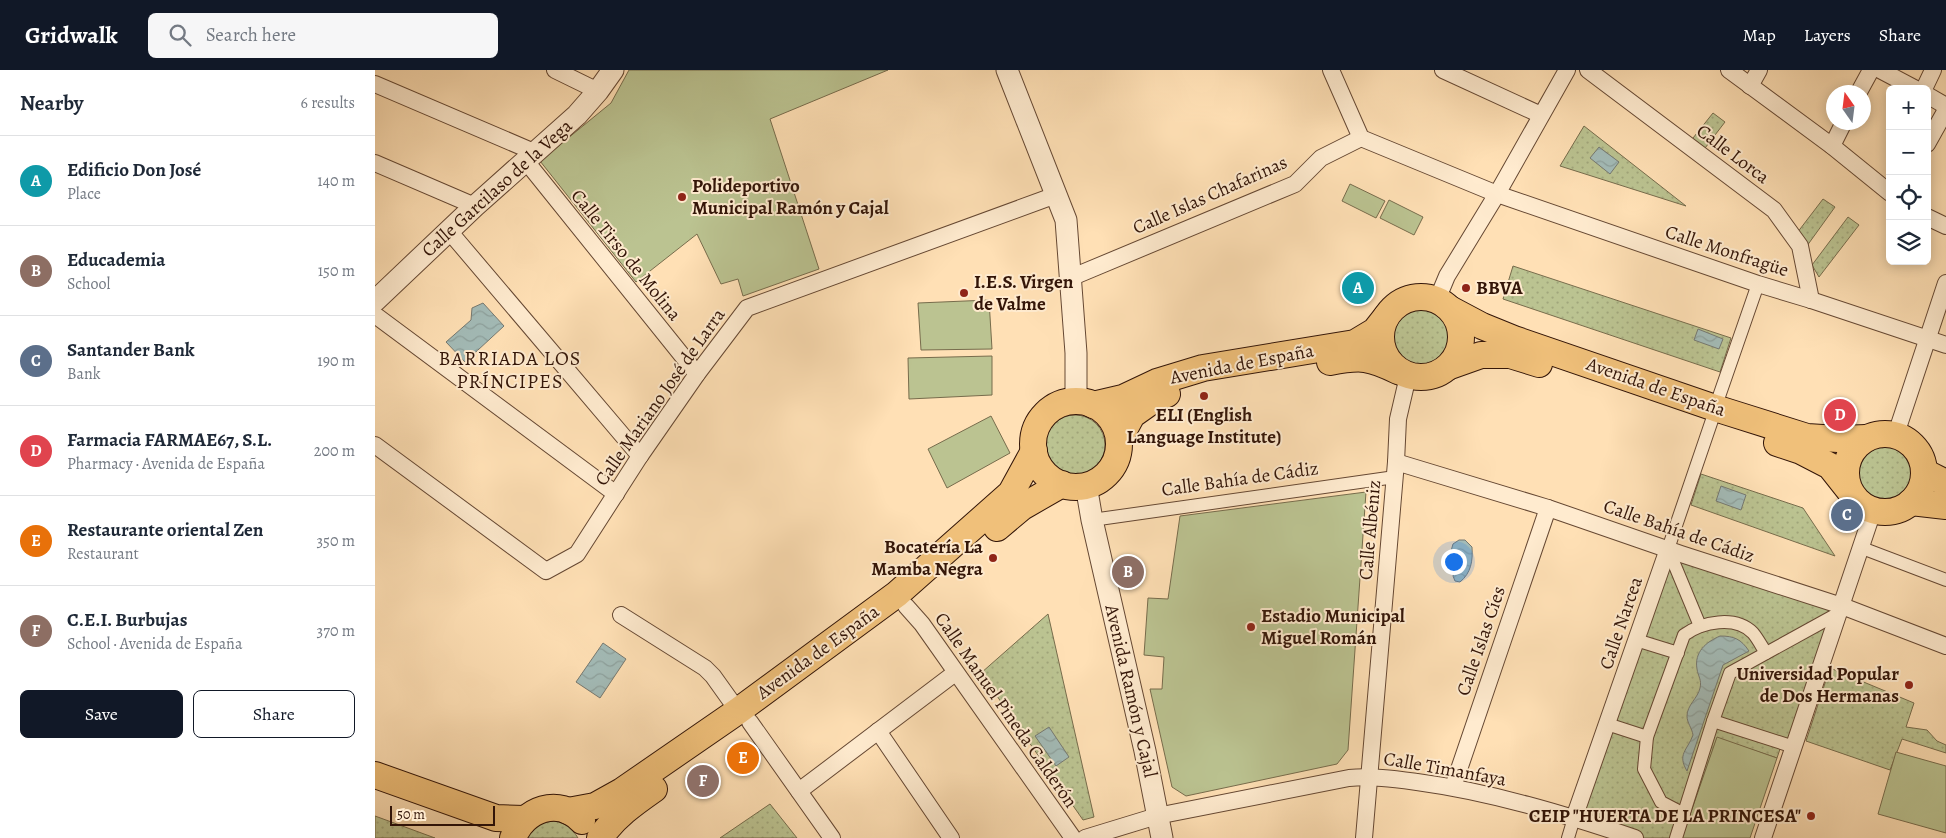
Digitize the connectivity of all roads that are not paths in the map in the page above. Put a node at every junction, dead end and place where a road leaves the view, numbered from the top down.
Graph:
1 (555, 70) edge
2 (613, 70) edge
3 (1007, 70) edge
4 (1331, 70) edge
5 (1443, 70) edge
6 (1567, 70) edge
7 (1588, 70) edge
8 (1729, 70) edge
9 (1759, 70) edge
10 (1871, 70) edge
11 (1880, 70) edge
12 (1933, 70) edge
13 (1465, 74) edge
14 (375, 84) edge
15 (1863, 85) edge
16 (1908, 85) edge
17 (1925, 85) edge
18 (1750, 86) junction
19 (598, 90) junction
20 (1931, 97) edge
21 (1946, 106) edge
22 (1946, 110) edge
23 (1541, 115) junction
24 (1840, 130) edge
25 (1931, 137) edge
26 (1361, 138) junction
27 (1831, 146) junction
28 (530, 156) junction
29 (375, 163) edge
30 (1886, 190) edge
31 (1497, 194) junction
32 (1056, 195) junction
33 (475, 206) junction
34 (1931, 219) edge
35 (1946, 226) edge
36 (449, 231) junction
37 (1070, 278) junction
38 (1946, 283) edge
39 (1758, 284) junction
40 (379, 291) edge
41 (1811, 300) junction
42 (1444, 305) junction
43 (375, 315) edge
44 (1386, 317) junction
45 (1927, 338) junction
46 (1946, 345) edge
47 (1450, 366) junction
48 (1403, 373) junction
49 (697, 374) junction
50 (1084, 403) junction
51 (1713, 414) junction
52 (1896, 434) junction
53 (1867, 438) junction
54 (1119, 440) junction
55 (375, 445) edge
56 (1034, 451) junction
57 (640, 456) junction
58 (1395, 470) junction
59 (1935, 477) edge
60 (1074, 485) junction
61 (1849, 490) junction
62 (615, 494) junction
63 (1911, 502) junction
64 (1946, 506) edge
65 (1548, 508) junction
66 (1873, 511) junction
67 (1092, 520) junction
68 (1861, 548) junction
69 (1668, 549) junction
70 (1946, 580) edge
71 (906, 606) junction
72 (1841, 609) junction
73 (621, 615) dead end
74 (1700, 626) junction
75 (1636, 640) junction
76 (1946, 646) edge
77 (1677, 653) junction
78 (1765, 654) junction
79 (955, 673) junction
80 (744, 716) junction
81 (1713, 721) junction
82 (1607, 724) junction
83 (878, 731) junction
84 (1647, 737) junction
85 (1794, 746) junction
86 (375, 774) edge
87 (1369, 776) junction
88 (1453, 787) junction
89 (799, 792) junction
90 (375, 793) edge
91 (568, 811) junction
92 (1684, 814) junction
93 (1157, 816) junction
94 (1574, 818) junction
95 (518, 829) edge
96 (496, 838) edge
97 (592, 838) edge
98 (600, 838) edge
99 (832, 838) edge
100 (951, 838) edge
101 (1073, 838) edge
102 (1085, 838) edge
103 (1162, 838) edge
104 (1364, 838) edge
105 (1568, 838) edge
106 (1635, 838) edge
107 (1676, 838) edge
108 (1763, 838) edge

1 - 19 street
2 - 19 street, Calle Garcilaso de la Vega
3 - 32 street
4 - 26 street
5 - 13 street
6 - 23 street
7 - 41 street, Calle Lorca
8 - 18 street
9 - 18 street
10 - 15 street
11 - 16 street
12 - 17 street
13 - 23 street
14 - 28 street
18 - 27 street
19 - 28 street, Calle Garcilaso de la Vega
20 - 21 street
22 - 25 street
23 - 31 street
24 - 27 street
26 - 31 street, Calle Monfragüe
26 - 37 street, Calle Islas Chafarinas
27 - 30 street
28 - 33 street, Calle Garcilaso de la Vega
28 - 49 street, Calle Tirso de Molina
29 - 33 street
31 - 39 street, Calle Monfragüe
31 - 42 street
32 - 37 street
32 - 49 street, Calle Mariano José de Larra
33 - 36 street, Calle Garcilaso de la Vega
34 - 35 street
36 - 40 street, Calle Garcilaso de la Vega
36 - 57 street
37 - 50 street
38 - 45 street
39 - 41 street, Calle Monfragüe
39 - 51 street, Calle Narcea
41 - 45 street, Calle Monfragüe
42 - 44 main road
42 - 47 main road
42 - 51 main road, Avenida de España
43 - 62 street
44 - 48 main road
44 - 50 main road, Avenida de España
45 - 46 street, Calle Monfragüe
45 - 52 street
47 - 48 main road
47 - 51 main road, Avenida de España
48 - 54 main road, Avenida de España
48 - 58 street, Calle Albéniz
49 - 57 street, Calle Mariano José de Larra
50 - 54 main road
50 - 56 main road
51 - 53 main road, Avenida de España
51 - 61 main road, Avenida de España
51 - 69 street, Calle Narcea
52 - 53 main road
52 - 59 main road
53 - 61 main road
54 - 60 main road
55 - 62 street, Calle Mariano José de Larra
56 - 60 main road
56 - 80 main road, Avenida de España
57 - 62 street, Calle Mariano José de Larra
58 - 65 street, Calle Bahía de Cádiz
58 - 67 street, Calle Bahía de Cádiz
58 - 87 street, Calle Albéniz
59 - 63 main road
60 - 67 street, Avenida Ramón y Cajal
60 - 71 main road, Avenida de España
61 - 66 main road
63 - 64 main road
63 - 66 main road
65 - 69 street, Calle Bahía de Cádiz
65 - 88 street, Calle Islas Cíes
66 - 68 street
67 - 93 street, Avenida Ramón y Cajal
68 - 70 street
68 - 72 street
69 - 72 street, Calle Bahía de Cádiz
69 - 74 street
69 - 75 street, Calle Narcea
71 - 79 street, Calle Manuel Pineda Calderón
71 - 80 main road, Avenida de España
72 - 76 street, Calle Bahía de Cádiz
72 - 78 street
72 - 85 street
73 - 80 street
74 - 77 street
74 - 78 street
75 - 77 street
75 - 82 street, Calle Narcea
77 - 84 street
78 - 81 street
79 - 83 street
79 - 101 street, Calle Manuel Pineda Calderón
80 - 89 street
80 - 91 main road, Avenida de España
80 - 98 main road, Avenida de España
81 - 85 street
81 - 92 street
82 - 84 street
82 - 94 street, Calle Narcea
83 - 89 street
83 - 100 street
84 - 92 street
85 - 108 street
86 - 95 main road
87 - 88 street, Calle Timanfaya
87 - 93 street, Calle Timanfaya
87 - 104 street, Calle Albéniz
88 - 94 street, Calle Timanfaya
89 - 99 street
90 - 96 main road
91 - 95 main road, Avenida de España
91 - 97 main road
92 - 107 street
93 - 102 street, Calle Timanfaya
93 - 103 street, Avenida Ramón y Cajal
94 - 105 street, Calle Narcea
94 - 106 street, Calle Timanfaya

